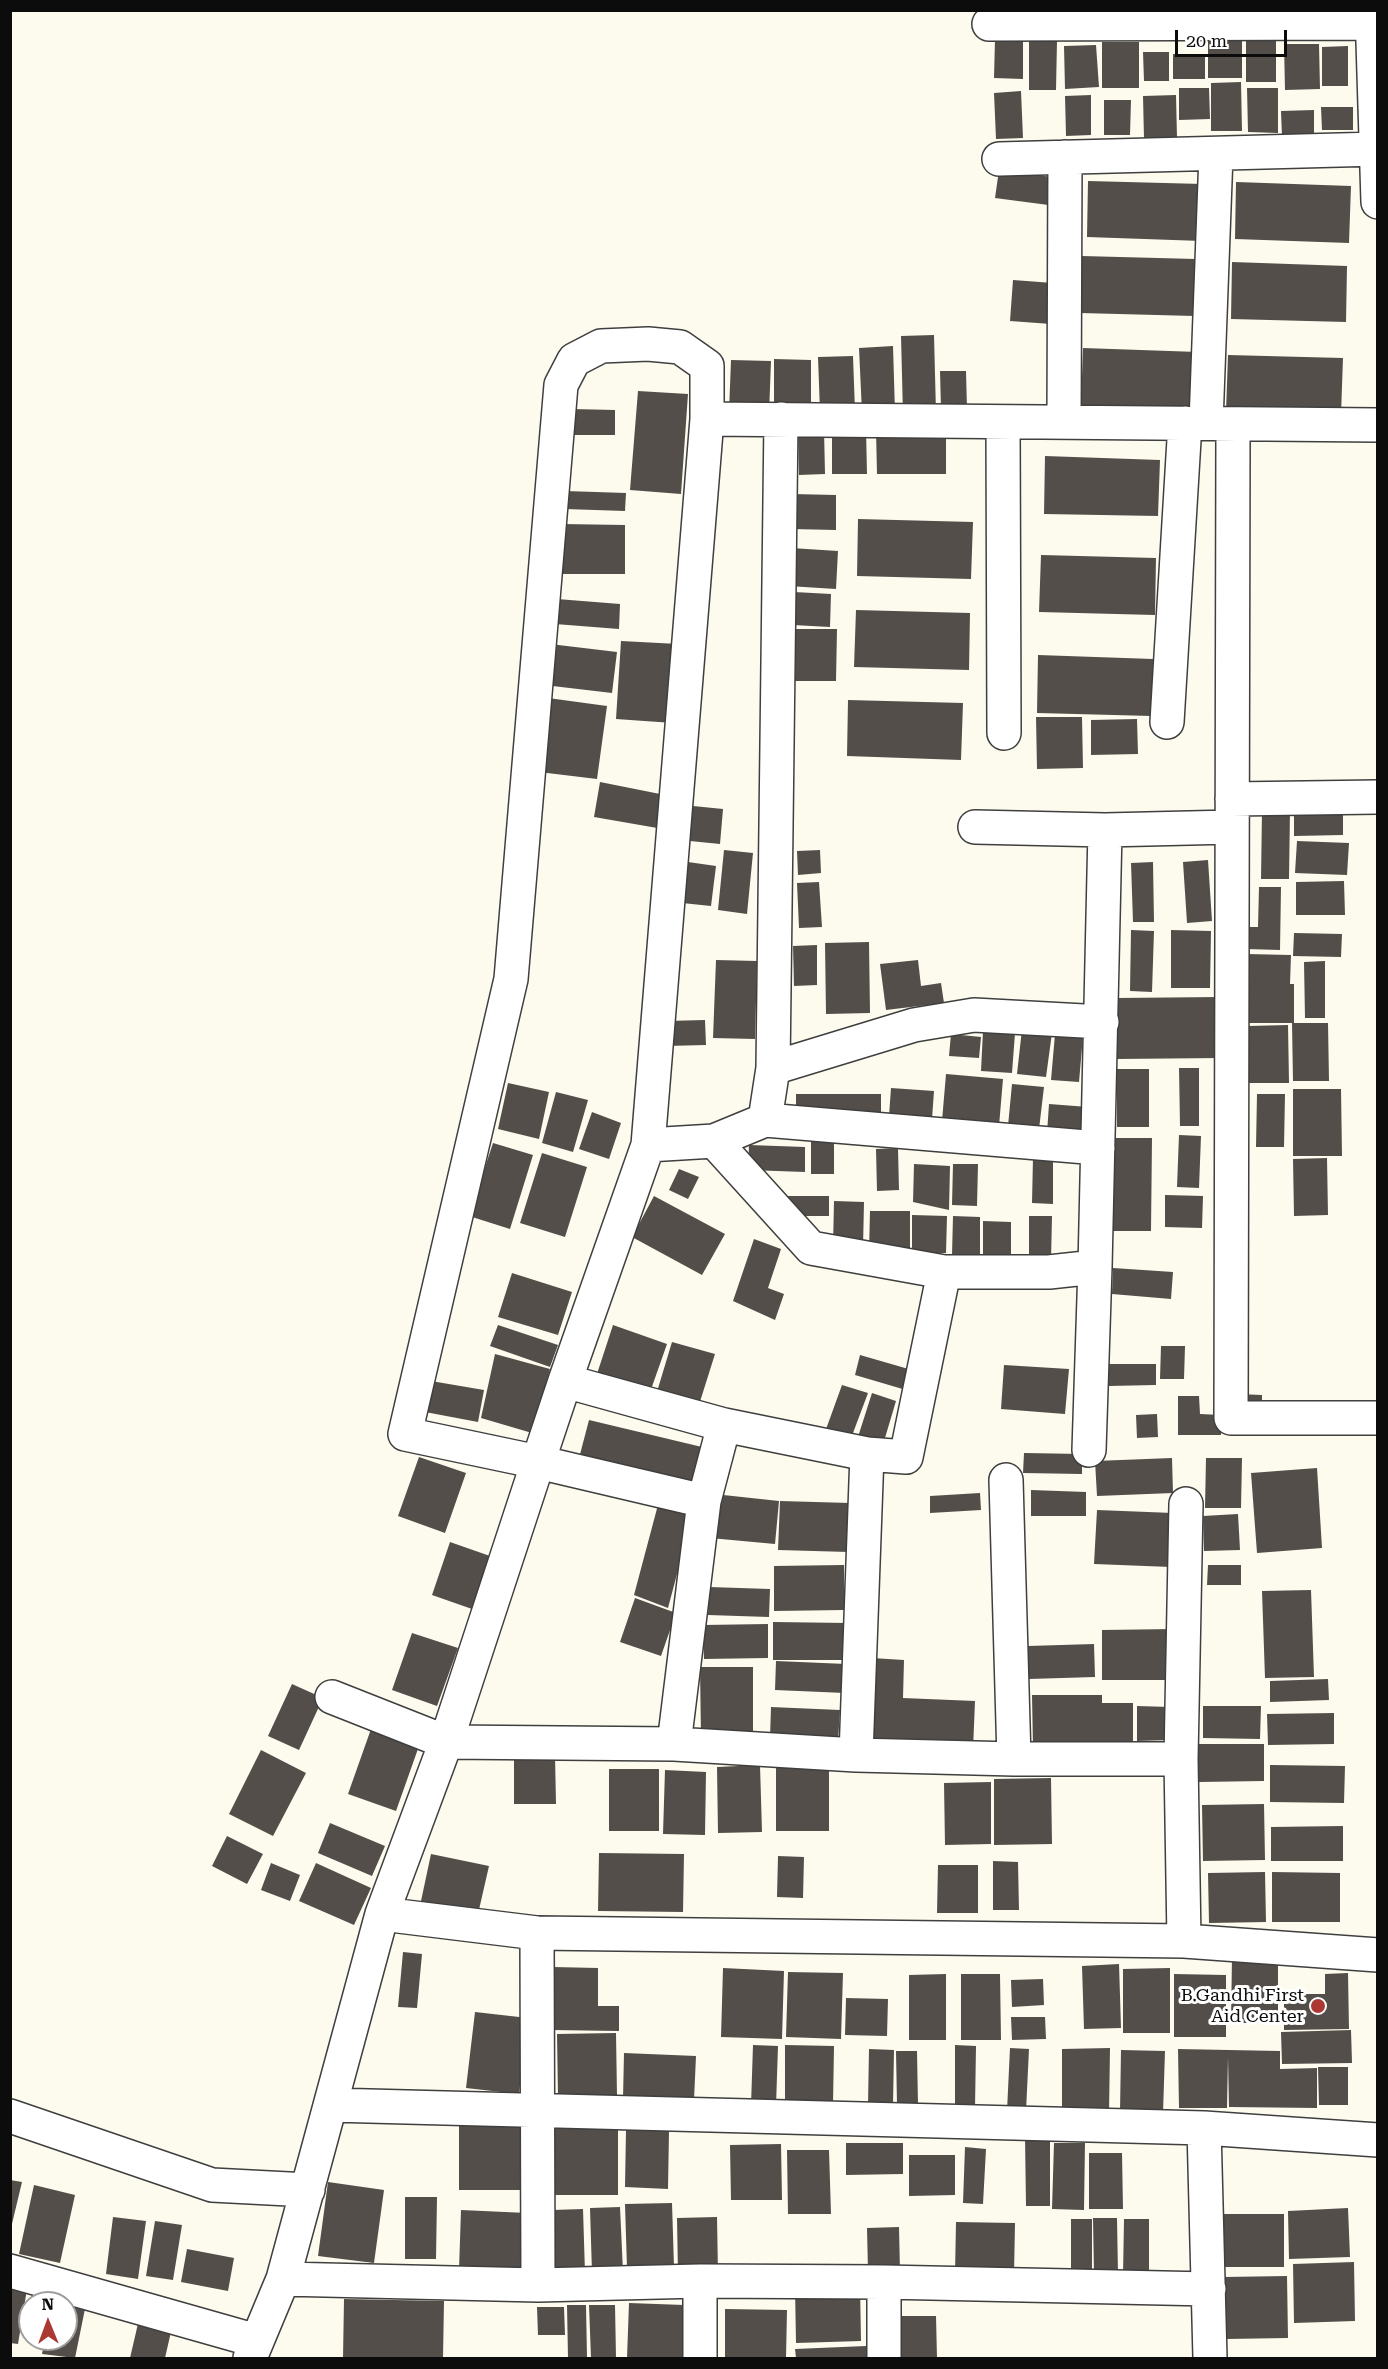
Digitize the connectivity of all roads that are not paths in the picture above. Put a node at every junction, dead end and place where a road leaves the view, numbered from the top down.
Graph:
1 (1373, 17) edge
2 (989, 24) dead end
3 (1377, 149) edge
4 (1216, 154) junction
5 (1065, 157) junction
6 (999, 159) dead end
7 (1377, 202) edge
8 (707, 419) junction
9 (781, 419) junction
10 (1003, 422) junction
11 (1064, 422) junction
12 (1208, 423) junction
13 (1377, 425) edge
14 (1167, 722) dead end
15 (1004, 733) dead end
16 (1377, 797) edge
17 (1232, 813) junction
18 (975, 828) dead end
19 (1105, 830) junction
20 (1102, 1022) junction
21 (773, 1068) junction
22 (765, 1120) junction
23 (714, 1141) junction
24 (648, 1145) junction
25 (1098, 1148) junction
26 (1095, 1267) junction
27 (944, 1272) junction
28 (565, 1381) junction
29 (1377, 1418) edge
30 (724, 1425) junction
31 (1089, 1450) dead end
32 (867, 1454) junction
33 (538, 1462) junction
34 (1006, 1480) dead end
35 (704, 1501) junction
36 (1186, 1504) dead end
37 (332, 1697) dead end
38 (446, 1742) junction
39 (674, 1744) junction
40 (856, 1755) junction
41 (1014, 1759) junction
42 (1180, 1759) junction
43 (382, 1914) junction
44 (537, 1933) junction
45 (1184, 1941) junction
46 (1377, 1955) edge
47 (331, 2105) junction
48 (536, 2109) junction
49 (10, 2116) edge
50 (1204, 2128) junction
51 (1377, 2140) edge
52 (308, 2190) junction
53 (10, 2271) edge
54 (283, 2278) junction
55 (700, 2281) junction
56 (884, 2282) junction
57 (538, 2285) junction
58 (1209, 2289) junction
59 (254, 2350) edge
60 (700, 2358) edge
61 (884, 2358) edge
62 (1210, 2358) edge

1 - 2 street
1 - 3 street
3 - 4 street
3 - 7 street
4 - 5 street
4 - 12 street
5 - 6 street
5 - 11 street
8 - 9 street
8 - 24 street
8 - 33 street
9 - 10 street
9 - 21 street
10 - 11 street
10 - 15 street
11 - 12 street
12 - 13 street
12 - 14 street
12 - 17 street
16 - 17 street
17 - 19 street
17 - 29 street
18 - 19 street
19 - 20 street
20 - 21 street
20 - 25 street
21 - 22 street
22 - 23 street
22 - 25 street
23 - 24 street
23 - 27 street
24 - 28 street
25 - 26 street
26 - 27 street
26 - 31 street
27 - 32 street
28 - 30 street
28 - 33 street
30 - 32 street
30 - 35 street
32 - 40 street
33 - 35 street
33 - 38 street
34 - 41 street
35 - 39 street
36 - 42 street
37 - 38 street
38 - 39 street
38 - 43 street
39 - 40 street
40 - 41 street
41 - 42 street
42 - 45 street
43 - 44 street
43 - 47 street
44 - 45 street
44 - 48 street
45 - 46 street
47 - 48 street
47 - 52 street
48 - 50 street
48 - 57 street
49 - 52 street
50 - 51 street
50 - 58 street
52 - 54 street
53 - 59 street
54 - 57 street
54 - 59 street
55 - 56 street
55 - 57 street
55 - 60 street
56 - 58 street
56 - 61 street
58 - 62 street

